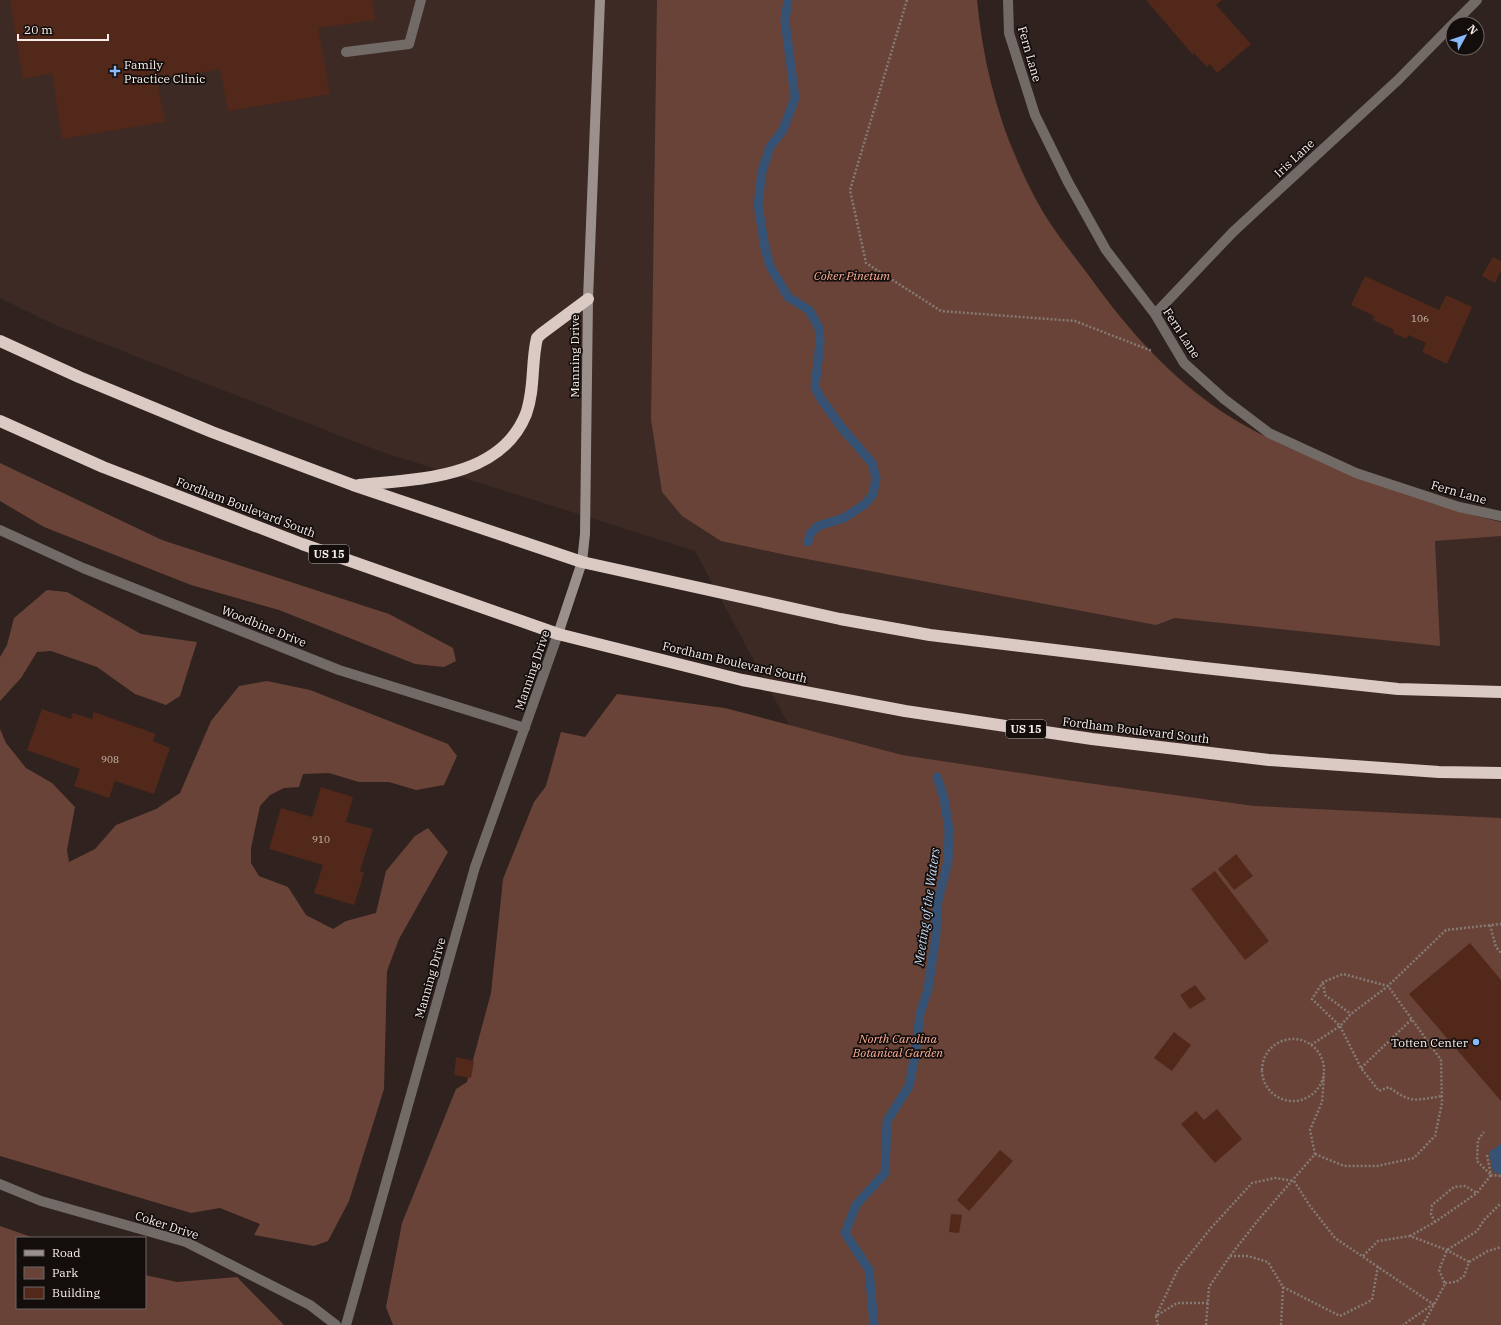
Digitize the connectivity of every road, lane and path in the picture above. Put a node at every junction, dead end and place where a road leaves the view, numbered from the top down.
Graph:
1 (421, 0) edge
2 (600, 0) edge
3 (907, 0) edge
4 (1008, 0) edge
5 (1477, 0) edge
6 (1461, 16) edge
7 (1445, 32) edge
8 (346, 52) dead end
9 (588, 299) junction
10 (1155, 314) junction
11 (0, 341) edge
12 (1184, 363) junction
13 (0, 421) edge
14 (353, 485) junction
15 (1501, 516) edge
16 (0, 530) edge
17 (582, 562) junction
18 (558, 634) junction
19 (1501, 692) edge
20 (526, 728) junction
21 (1501, 773) edge
22 (1501, 924) edge
23 (1490, 925) junction
24 (1501, 953) edge
25 (1323, 982) junction
26 (1388, 986) junction
27 (1351, 1014) junction
28 (1412, 1019) junction
29 (1340, 1026) junction
30 (1311, 1045) junction
31 (1361, 1068) junction
32 (1324, 1076) junction
33 (1442, 1096) junction
34 (1484, 1132) dead end
35 (1316, 1154) junction
36 (1487, 1154) dead end
37 (1491, 1175) junction
38 (1501, 1176) edge
39 (1294, 1181) junction
40 (0, 1184) edge
41 (1477, 1193) junction
42 (1501, 1202) edge
43 (1435, 1222) junction
44 (1410, 1236) junction
45 (1501, 1247) edge
46 (1447, 1250) junction
47 (1230, 1256) junction
48 (1363, 1256) junction
49 (1469, 1262) junction
50 (1378, 1266) junction
51 (1444, 1284) junction
52 (1283, 1287) junction
53 (1208, 1303) junction
54 (1433, 1304) junction
55 (1156, 1316) junction
56 (336, 1325) edge
57 (346, 1325) edge
58 (1158, 1325) edge
59 (1206, 1325) edge
60 (1281, 1325) edge
61 (1403, 1325) edge
62 (1423, 1325) edge

1 - 8 street
2 - 9 street, Manning Drive
3 - 12 path
4 - 10 street, Fern Lane
5 - 6 street, Iris Lane
7 - 10 street, Iris Lane
9 - 14 highway
9 - 17 street, Manning Drive
10 - 12 street, Fern Lane
11 - 14 highway
12 - 15 street, Fern Lane
13 - 18 highway, Fordham Boulevard South / US 15
14 - 17 highway
16 - 20 street, Woodbine Drive
17 - 18 street, Manning Drive
17 - 19 highway
18 - 20 street, Manning Drive
18 - 21 highway, Fordham Boulevard South / US 15
20 - 57 street, Manning Drive
22 - 23 path
23 - 24 path
23 - 26 path
25 - 26 path
25 - 27 path
25 - 29 path
26 - 27 path
26 - 28 path
27 - 29 path
28 - 31 path
28 - 33 path
29 - 30 path
29 - 31 path
30 - 32 path
30 - 32 path
31 - 33 path
32 - 35 path
33 - 35 path
34 - 37 path
35 - 39 path
36 - 37 path
37 - 38 path
37 - 41 path
39 - 47 path
39 - 48 path
39 - 55 path
40 - 56 street, Coker Drive
41 - 43 path
41 - 43 path
42 - 46 path
43 - 44 path
44 - 46 path
44 - 48 path
45 - 49 path
46 - 49 path
46 - 51 path
47 - 52 path
47 - 53 path
48 - 50 path
49 - 51 path
50 - 52 path
50 - 54 path
51 - 54 path
52 - 60 path
53 - 55 path
53 - 59 path
54 - 61 path
54 - 62 path
55 - 58 path

